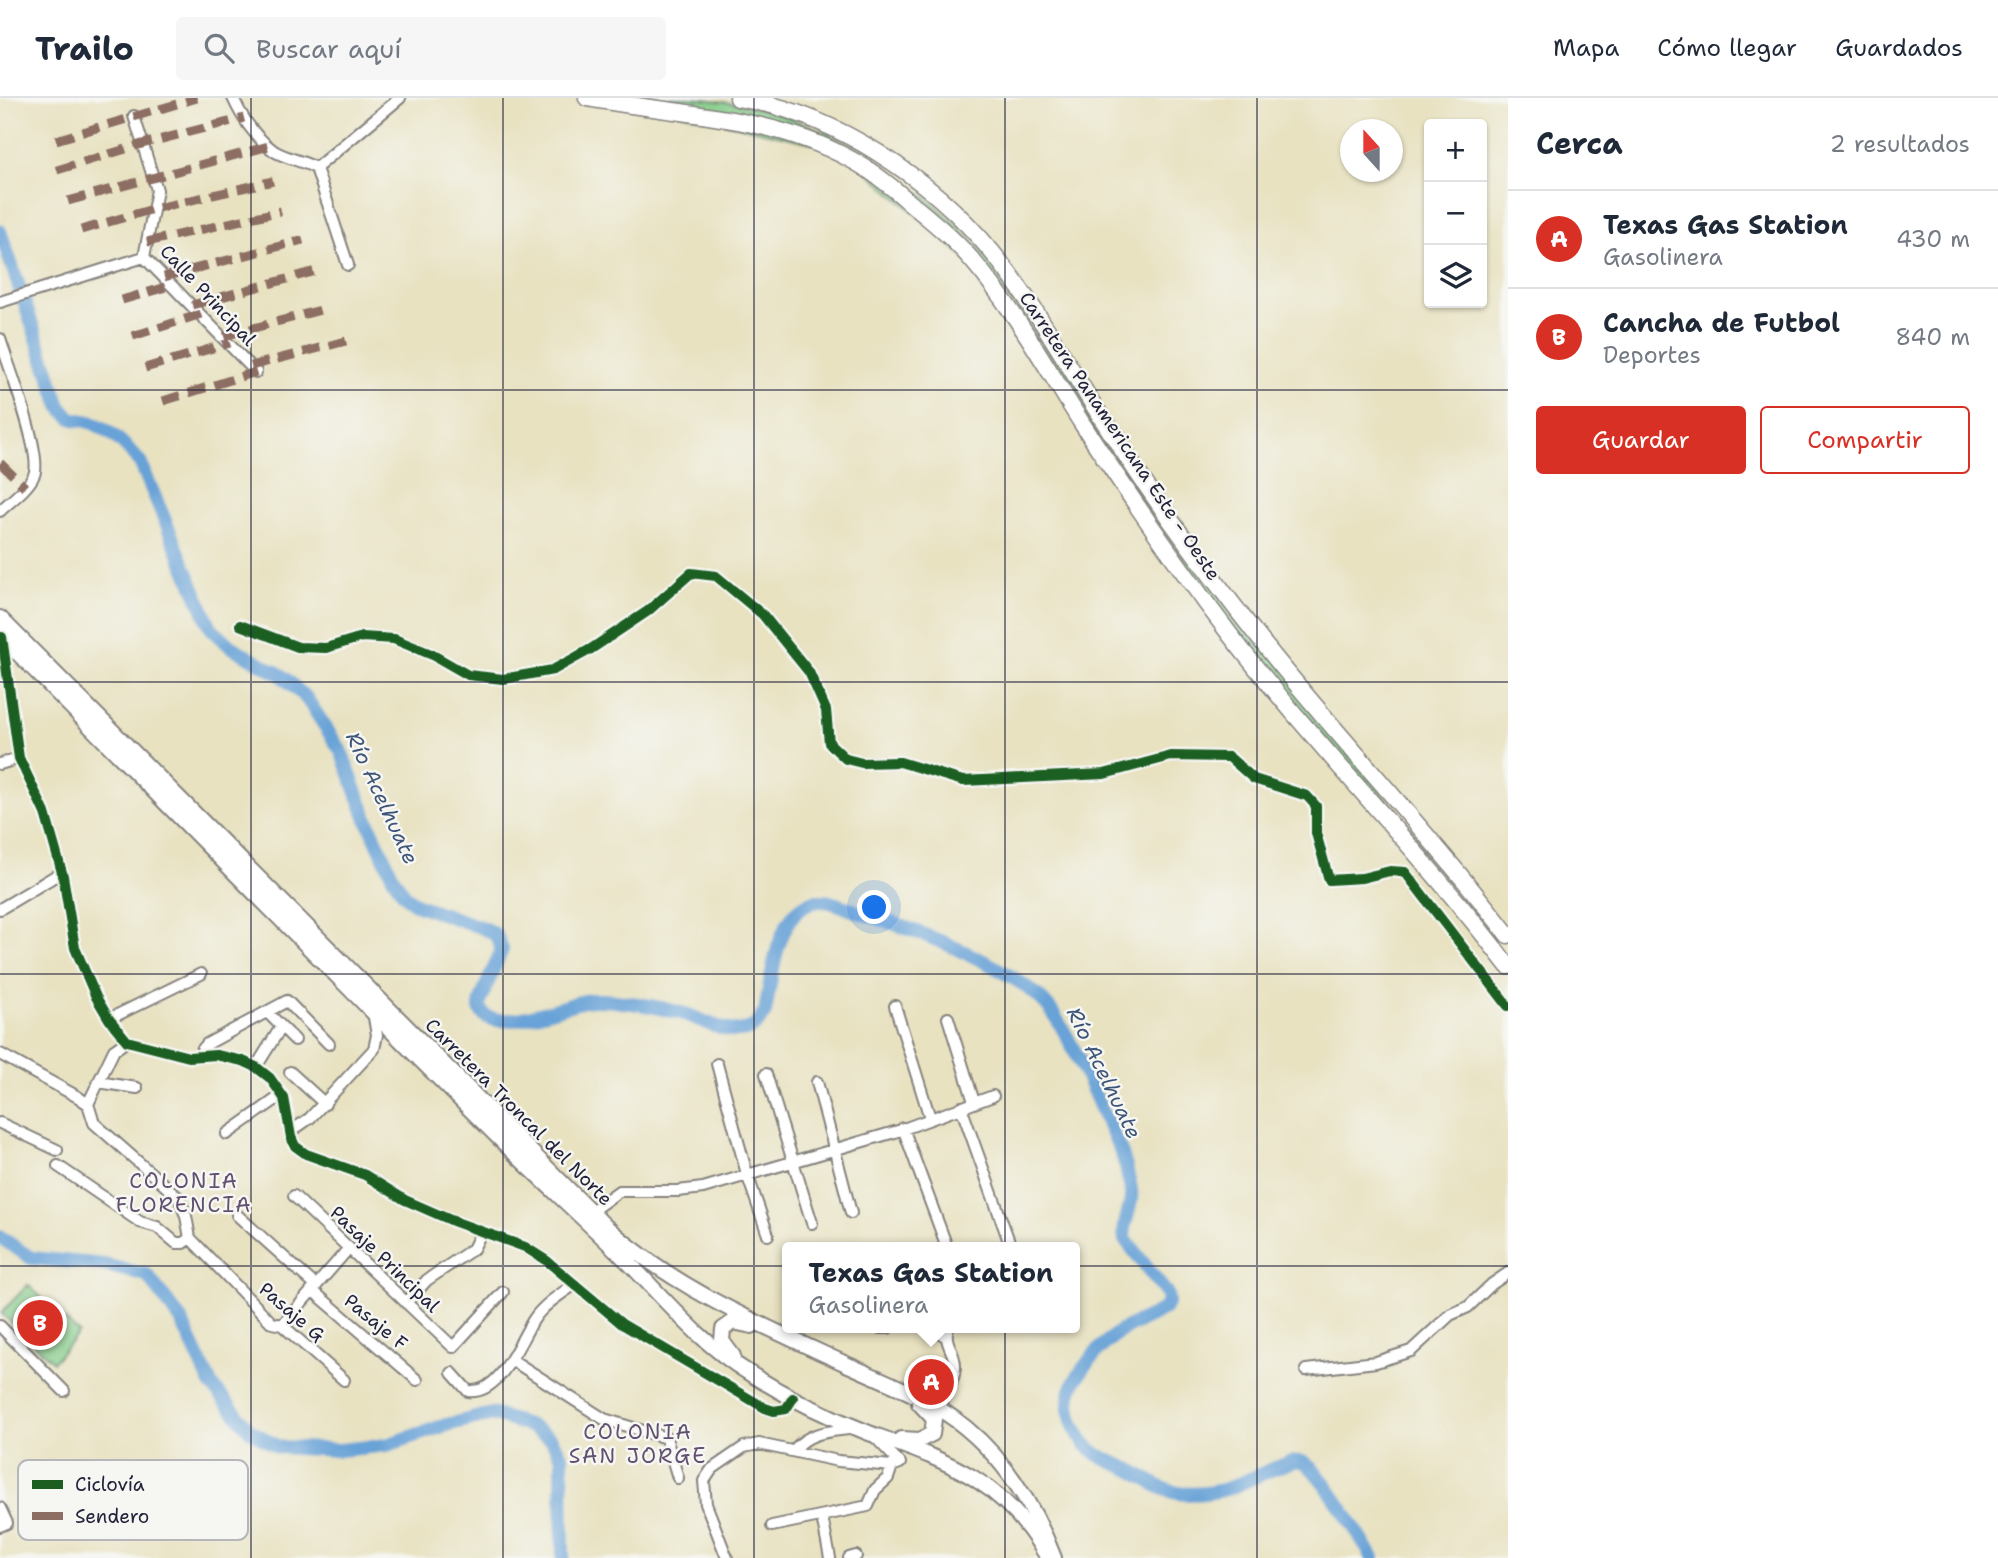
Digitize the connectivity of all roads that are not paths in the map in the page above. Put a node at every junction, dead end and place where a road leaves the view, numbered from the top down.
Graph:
1 (233, 98) edge
2 (400, 98) edge
3 (587, 98) edge
4 (738, 98) edge
5 (134, 116) dead end
6 (316, 168) junction
7 (144, 257) junction
8 (348, 265) dead end
9 (5, 301) edge
10 (0, 339) edge
11 (256, 372) dead end
12 (0, 511) edge
13 (0, 618) edge
14 (240, 625) dead end
15 (1, 636) edge
16 (4, 687) edge
17 (19, 758) junction
18 (0, 764) edge
19 (62, 873) junction
20 (1486, 907) junction
21 (0, 909) edge
22 (1471, 918) junction
23 (1505, 932) edge
24 (1489, 942) junction
25 (1508, 966) edge
26 (201, 974) dead end
27 (895, 1006) dead end
28 (1508, 1006) edge
29 (267, 1012) junction
30 (373, 1012) junction
31 (948, 1018) dead end
32 (109, 1019) junction
33 (281, 1027) junction
34 (295, 1040) dead end
35 (127, 1041) junction
36 (329, 1044) dead end
37 (0, 1054) edge
38 (202, 1056) junction
39 (717, 1064) dead end
40 (256, 1068) junction
41 (290, 1072) dead end
42 (766, 1074) dead end
43 (98, 1082) junction
44 (817, 1082) dead end
45 (137, 1088) dead end
46 (282, 1095) junction
47 (993, 1096) dead end
48 (974, 1102) junction
49 (88, 1104) junction
50 (324, 1104) junction
51 (961, 1107) junction
52 (930, 1118) junction
53 (0, 1123) edge
54 (903, 1129) junction
55 (290, 1132) junction
56 (227, 1134) dead end
57 (835, 1149) junction
58 (57, 1150) dead end
59 (793, 1160) junction
60 (58, 1166) dead end
61 (747, 1174) junction
62 (294, 1196) dead end
63 (590, 1212) junction
64 (851, 1213) dead end
65 (237, 1215) dead end
66 (812, 1223) dead end
67 (482, 1231) junction
68 (768, 1235) dead end
69 (190, 1238) junction
70 (945, 1242) edge
71 (1009, 1242) edge
72 (349, 1248) junction
73 (1508, 1273) edge
74 (575, 1284) junction
75 (314, 1288) junction
76 (503, 1292) dead end
77 (406, 1303) junction
78 (282, 1325) junction
79 (0, 1326) edge
80 (947, 1333) edge
81 (784, 1335) junction
82 (512, 1360) junction
83 (1306, 1370) dead end
84 (747, 1371) junction
85 (452, 1373) dead end
86 (344, 1380) dead end
87 (417, 1380) dead end
88 (902, 1389) junction
89 (64, 1391) dead end
90 (793, 1398) junction
91 (939, 1409) junction
92 (822, 1413) junction
93 (859, 1428) junction
94 (823, 1433) junction
95 (877, 1435) junction
96 (793, 1451) junction
97 (892, 1466) junction
98 (678, 1478) dead end
99 (0, 1508) edge
100 (822, 1517) junction
101 (3, 1524) edge
102 (772, 1526) dead end
103 (727, 1558) edge
104 (830, 1558) edge
105 (1047, 1558) edge
106 (1055, 1558) edge

1 - 6 street
2 - 6 street
3 - 22 highway, Carretera Panamericana Este - Oeste
4 - 20 highway, Carretera Panamericana Este - Oeste
5 - 7 street, Calle Principal
6 - 8 street
7 - 9 street
7 - 11 street, Calle Principal
10 - 12 street
13 - 63 main road, Carretera Troncal del Norte
14 - 28 street
15 - 16 street
15 - 30 main road, Carretera Troncal del Norte
16 - 17 street
17 - 18 street
17 - 19 street
19 - 21 street
19 - 32 street
20 - 22 highway
20 - 23 highway, Carretera Panamericana Este - Oeste
22 - 24 highway, Carretera Panamericana Este - Oeste
23 - 24 highway
24 - 25 highway, Carretera Panamericana Este - Oeste
26 - 32 street
27 - 52 street
29 - 33 street
29 - 36 street
29 - 38 street
30 - 50 street
30 - 84 main road, Carretera Troncal del Norte
31 - 48 street
32 - 35 street
33 - 34 street
33 - 40 street
35 - 38 street
35 - 43 street
37 - 49 street
38 - 40 street
39 - 61 street
40 - 46 street
41 - 50 street
42 - 59 street
43 - 45 street
43 - 49 street
44 - 57 street
46 - 55 street
46 - 56 street
47 - 48 street
48 - 51 street
49 - 69 street
50 - 55 street
51 - 52 street
51 - 71 street
52 - 54 street
53 - 58 street
54 - 57 street
54 - 70 street
55 - 67 street
57 - 59 street
57 - 64 street
59 - 61 street
59 - 66 street
60 - 69 street
61 - 63 street
61 - 68 street
62 - 72 street, Pasaje Principal
63 - 81 main road, Carretera Troncal del Norte
65 - 75 street, Pasaje F
67 - 74 street
67 - 77 street
69 - 78 street, Pasaje G
72 - 75 street
72 - 77 street, Pasaje Principal
73 - 83 street
74 - 82 street
74 - 90 street
75 - 78 street
75 - 87 street, Pasaje F
76 - 77 street, Pasaje Principal
78 - 86 street, Pasaje G
79 - 89 street
80 - 91 street
81 - 84 main road
81 - 88 main road, Carretera Troncal del Norte
82 - 85 street
82 - 98 street
84 - 90 main road, Carretera Troncal del Norte
88 - 91 main road, Carretera Troncal del Norte
88 - 95 main road
90 - 92 main road, Carretera Troncal del Norte
91 - 106 main road, Carretera Troncal del Norte
92 - 93 main road, Carretera Troncal del Norte
92 - 94 street
93 - 94 street
93 - 95 main road, Carretera Troncal del Norte
94 - 96 street
95 - 97 street
95 - 105 main road, Carretera Troncal del Norte
96 - 97 street
96 - 103 street
97 - 100 street
99 - 101 street
100 - 102 street
100 - 104 street

